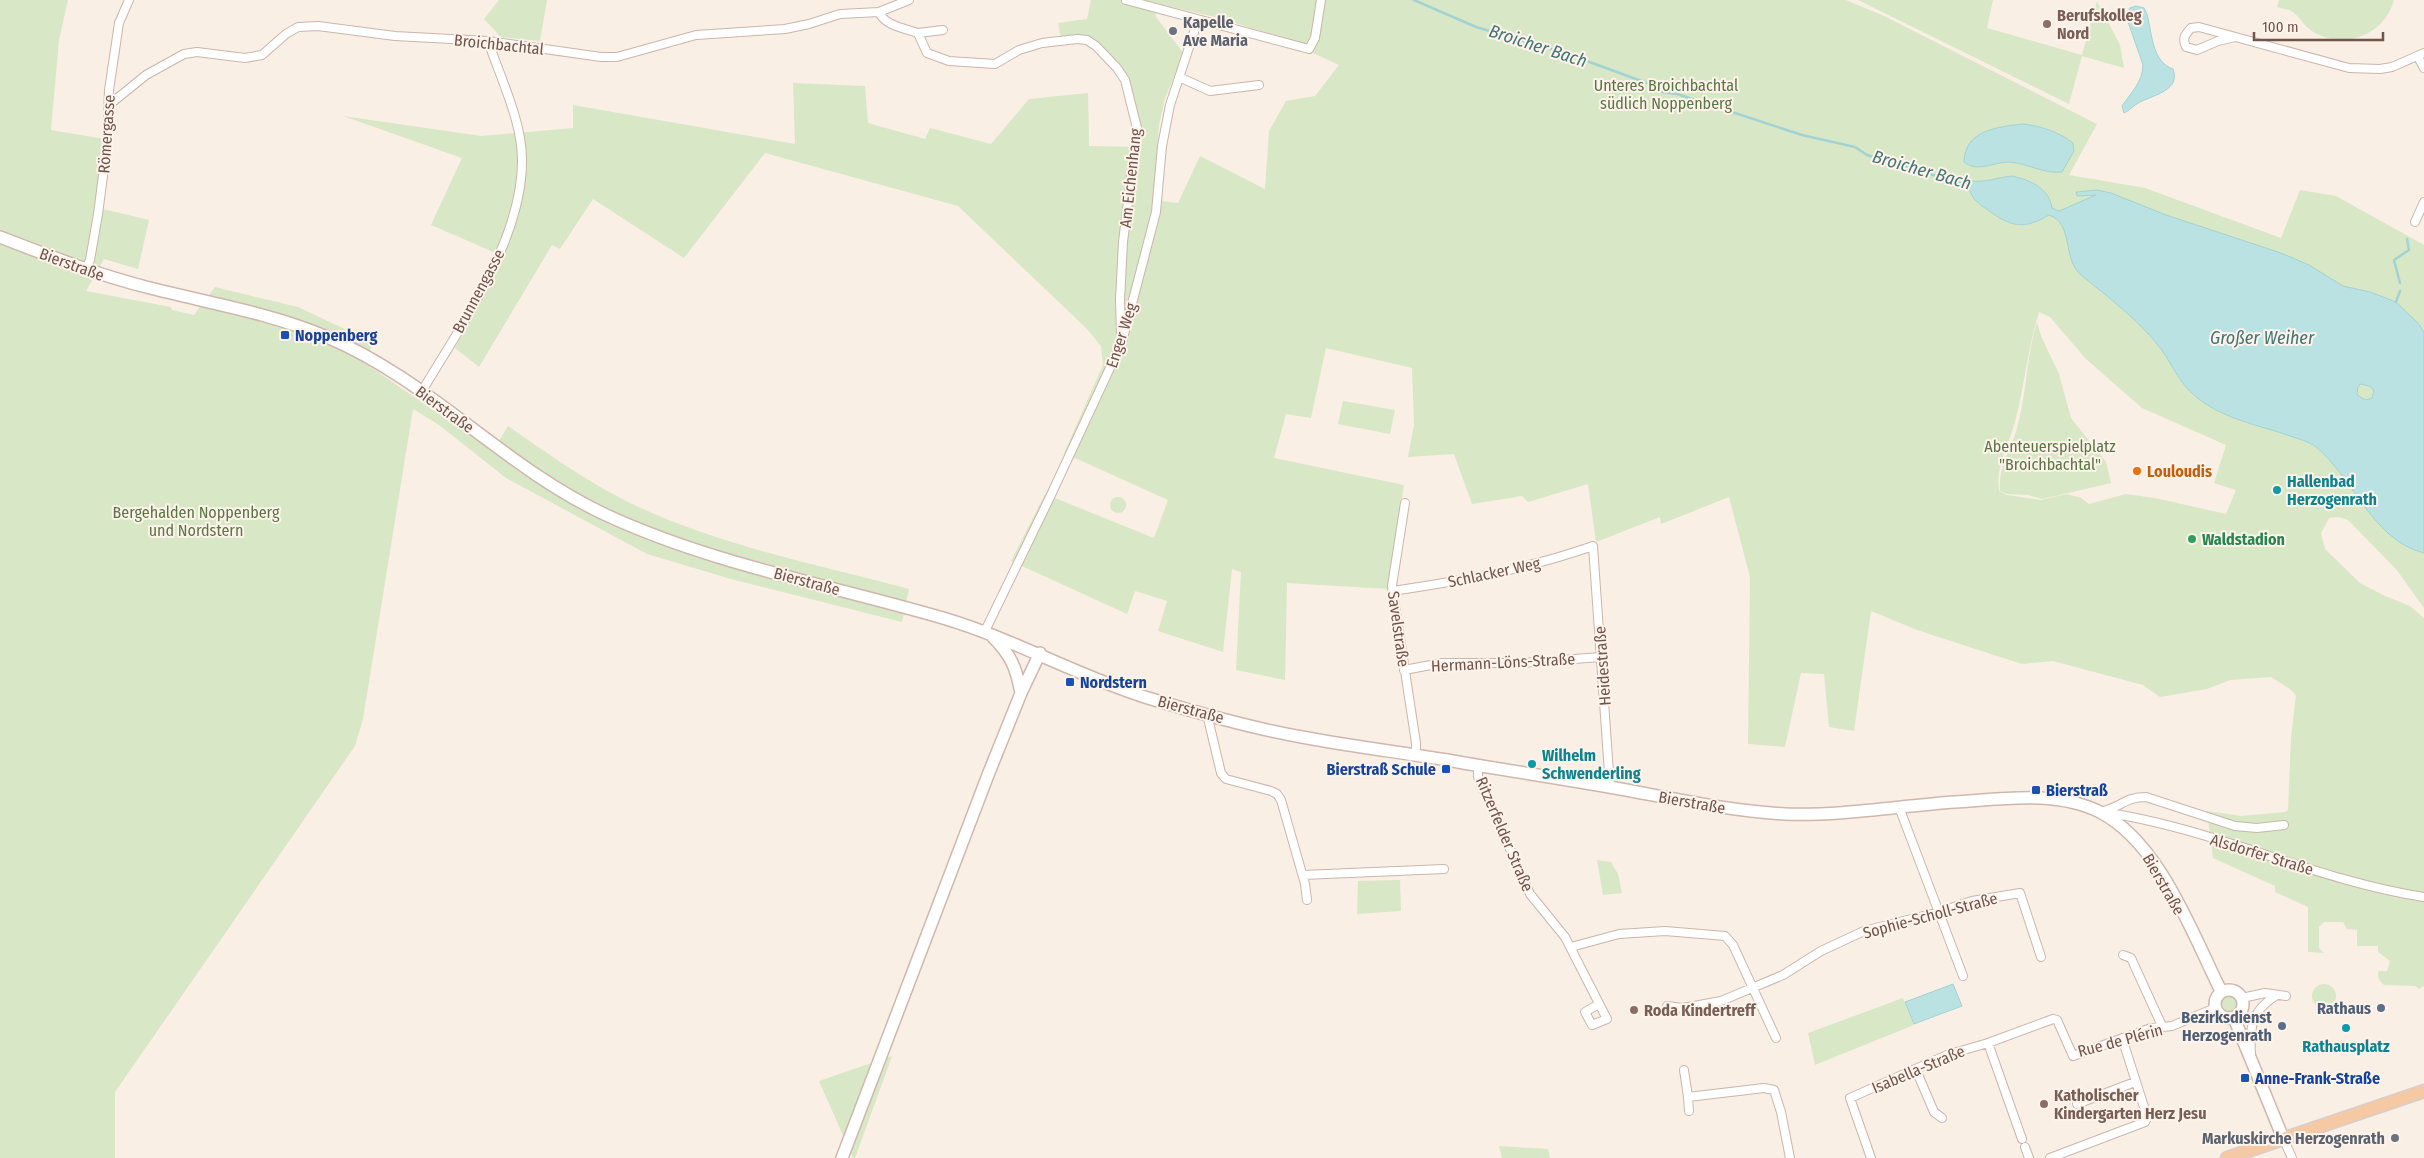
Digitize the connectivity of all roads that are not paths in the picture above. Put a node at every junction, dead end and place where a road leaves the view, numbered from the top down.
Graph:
1 (129, 0) edge
2 (909, 0) edge
3 (1126, 0) edge
4 (1321, 0) edge
5 (879, 12) junction
6 (1198, 20) junction
7 (943, 30) dead end
8 (918, 32) junction
9 (2235, 38) junction
10 (488, 41) junction
11 (2421, 55) edge
12 (2424, 68) edge
13 (1179, 77) junction
14 (1259, 86) dead end
15 (1228, 90) junction
16 (1230, 99) dead end
17 (109, 105) junction
18 (2424, 202) edge
19 (2415, 222) dead end
20 (0, 236) edge
21 (85, 270) junction
22 (1122, 342) junction
23 (422, 391) junction
24 (1406, 503) dead end
25 (1593, 546) joint
26 (1392, 591) junction
27 (987, 632) junction
28 (1040, 653) junction
29 (1601, 657) junction
30 (1404, 670) junction
31 (1021, 693) junction
32 (1207, 714) junction
33 (1416, 754) junction
34 (1478, 765) junction
35 (1610, 787) junction
36 (1899, 807) junction
37 (2100, 812) junction
38 (2284, 825) dead end
39 (1444, 869) dead end
40 (1303, 875) junction
41 (2424, 897) edge
42 (1307, 900) dead end
43 (1939, 912) junction
44 (1571, 947) junction
45 (2123, 955) dead end
46 (2042, 957) dead end
47 (1963, 976) dead end
48 (1754, 988) junction
49 (2221, 991) junction
50 (2277, 995) junction
51 (2286, 996) dead end
52 (2242, 998) junction
53 (1599, 1004) dead end
54 (1667, 1006) dead end
55 (2215, 1008) junction
56 (2234, 1018) junction
57 (2162, 1026) junction
58 (1776, 1038) dead end
59 (2122, 1038) junction
60 (1988, 1043) junction
61 (2252, 1065) junction
62 (1684, 1070) dead end
63 (1916, 1070) junction
64 (2135, 1082) junction
65 (2424, 1091) edge
66 (1688, 1097) junction
67 (2077, 1104) dead end
68 (1689, 1111) dead end
69 (1942, 1118) dead end
70 (2283, 1138) junction
71 (842, 1158) edge
72 (1790, 1158) edge
73 (1872, 1158) edge
74 (2029, 1158) edge
75 (2050, 1158) edge
76 (2227, 1158) edge
77 (2292, 1158) edge

1 - 17 street, Römergasse
2 - 5 street, Broichbachtal
3 - 6 street
4 - 6 street
5 - 8 street
5 - 10 street, Broichbachtal
6 - 13 street, Enger Weg
7 - 8 street
8 - 22 street, Am Eichenhang
9 - 9 street
9 - 11 street
10 - 17 street, Broichbachtal
10 - 23 street, Brunnengasse
11 - 12 street
13 - 15 street
13 - 22 street, Enger Weg
14 - 15 street
15 - 16 street
17 - 21 street, Römergasse
18 - 19 street
20 - 21 main road, Bierstraße
21 - 23 main road, Bierstraße
22 - 27 street, Enger Weg
23 - 27 main road, Bierstraße
24 - 26 street, Savelstraße
25 - 26 street, Schlacker Weg
25 - 29 street, Heidestraße
26 - 30 street, Savelstraße
27 - 28 main road, Bierstraße
27 - 31 main road
28 - 31 main road
28 - 32 main road, Bierstraße
29 - 30 street, Hermann-Löns-Straße
29 - 35 street, Heidestraße
30 - 33 street, Savelstraße
31 - 71 main road
32 - 33 main road, Bierstraße
32 - 40 street
33 - 34 main road, Bierstraße
34 - 35 main road, Bierstraße
34 - 44 street, Ritzerfelder Straße
35 - 36 main road, Bierstraße
36 - 37 main road, Bierstraße
36 - 43 street
37 - 38 street
37 - 41 street, Alsdorfer Straße
37 - 49 main road, Bierstraße
39 - 40 street
40 - 42 street
43 - 46 street, Sophie-Scholl-Straße
43 - 47 street
43 - 48 street, Sophie-Scholl-Straße
44 - 48 street
44 - 53 street, Ritzerfelder Straße
45 - 57 street
48 - 54 street, Sophie-Scholl-Straße
48 - 58 street
49 - 52 main road
49 - 55 main road
50 - 51 street
50 - 52 street
50 - 61 street
52 - 56 main road
55 - 56 main road
55 - 57 street, Rue de Plérin
56 - 61 main road
57 - 59 street, Rue de Plérin
59 - 60 street, Rue de Plérin
59 - 64 street
60 - 63 street, Isabella-Straße
60 - 74 street
61 - 70 main road
62 - 66 street
63 - 69 street
63 - 73 street, Isabella-Straße
64 - 67 street
64 - 75 street
65 - 70 main road
66 - 68 street
66 - 72 street
70 - 76 main road
70 - 77 street

